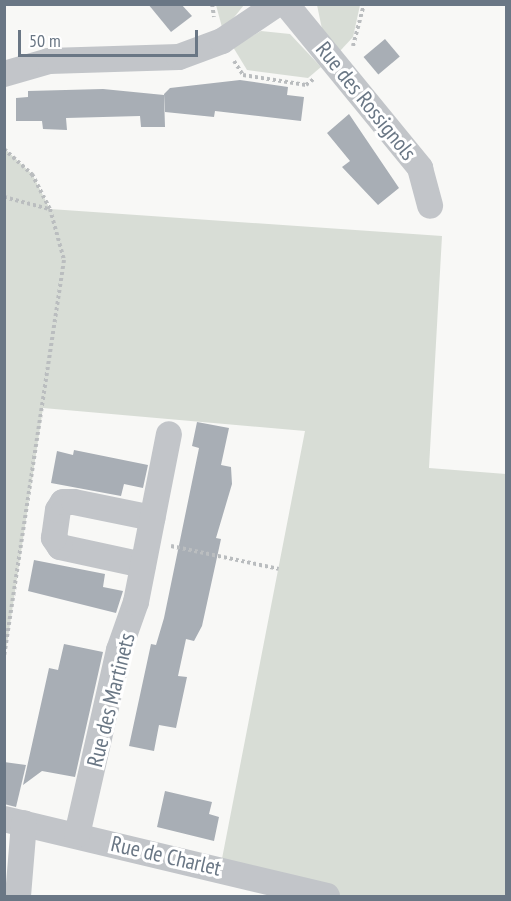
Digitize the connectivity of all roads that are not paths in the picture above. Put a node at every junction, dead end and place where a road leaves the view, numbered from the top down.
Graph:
1 (277, 4) edge
2 (286, 4) edge
3 (4, 74) edge
4 (430, 206) dead end
5 (169, 434) dead end
6 (152, 518) junction
7 (143, 565) junction
8 (14, 821) edge
9 (77, 835) junction
10 (18, 897) edge
11 (327, 897) edge

1 - 3 street
2 - 4 street, Rue des Rossignols
5 - 6 street, Rue des Martinets
6 - 7 street, Rue des Martinets
6 - 7 street
7 - 9 street, Rue des Martinets
8 - 9 street, Rue de Charlet
8 - 10 street
9 - 11 street, Rue de Charlet

